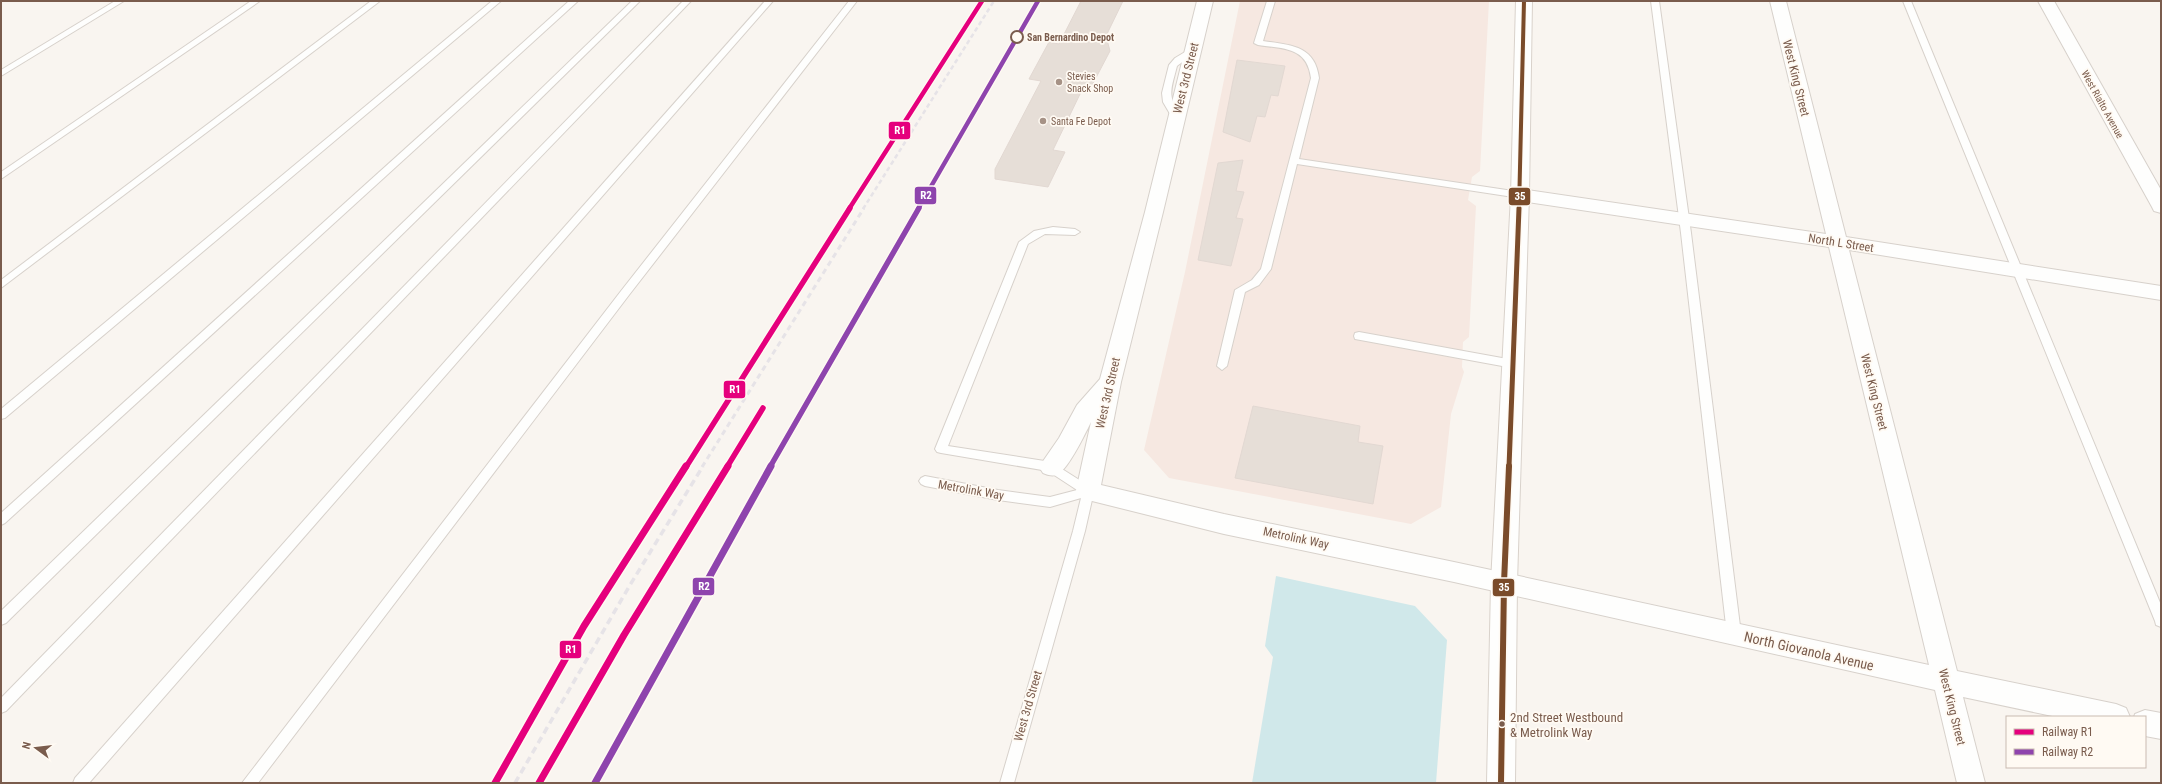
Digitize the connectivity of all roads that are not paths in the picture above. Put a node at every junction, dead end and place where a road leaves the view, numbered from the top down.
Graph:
1 (120, 1) edge
2 (256, 1) edge
3 (376, 1) edge
4 (497, 1) edge
5 (574, 1) edge
6 (636, 1) edge
7 (687, 1) edge
8 (769, 1) edge
9 (853, 1) edge
10 (1205, 1) edge
11 (1271, 1) edge
12 (1524, 1) edge
13 (1655, 1) edge
14 (1778, 1) edge
15 (1908, 1) edge
16 (2046, 1) edge
17 (1, 74) edge
18 (1295, 161) junction
19 (1, 176) edge
20 (1520, 195) junction
21 (2161, 207) edge
22 (1684, 218) junction
23 (1075, 232) dead end
24 (1836, 242) junction
25 (2018, 270) junction
26 (1, 285) edge
27 (2161, 293) edge
28 (1359, 336) dead end
29 (1513, 364) junction
30 (1222, 366) dead end
31 (1110, 382) junction
32 (1, 415) edge
33 (1051, 467) junction
34 (925, 481) dead end
35 (1088, 491) junction
36 (1, 520) edge
37 (1504, 583) junction
38 (1, 619) edge
39 (2161, 621) edge
40 (1734, 634) junction
41 (1946, 682) junction
42 (1, 707) edge
43 (2111, 716) edge
44 (2146, 723) edge
45 (2161, 726) edge
46 (80, 783) edge
47 (249, 783) edge
48 (1006, 783) edge
49 (1501, 783) edge
50 (1971, 783) edge

1 - 17 lane
2 - 19 lane
3 - 26 lane
4 - 32 lane
5 - 36 lane
6 - 38 lane
7 - 42 lane
8 - 46 lane
9 - 47 lane
10 - 31 street, West 3rd Street
11 - 18 lane
12 - 20 street
13 - 22 lane
14 - 24 street, West King Street
15 - 25 lane
16 - 21 street, West Rialto Avenue
18 - 20 lane
18 - 30 lane
20 - 22 street, North L Street
20 - 29 street
22 - 24 street, North L Street
22 - 40 lane
23 - 33 lane, Metrolink Way
24 - 25 street, North L Street
24 - 41 street, West King Street
25 - 27 street, North L Street
25 - 39 lane
28 - 29 lane
29 - 37 street
31 - 33 street
31 - 35 street, West 3rd Street
33 - 35 lane, Metrolink Way
34 - 35 lane, Metrolink Way
35 - 37 street, Metrolink Way
35 - 48 lane, West 3rd Street
37 - 40 street, North Giovanola Avenue
37 - 49 street
40 - 41 street, North Giovanola Avenue
41 - 43 street, North Giovanola Avenue
41 - 50 street, West King Street
44 - 45 street

